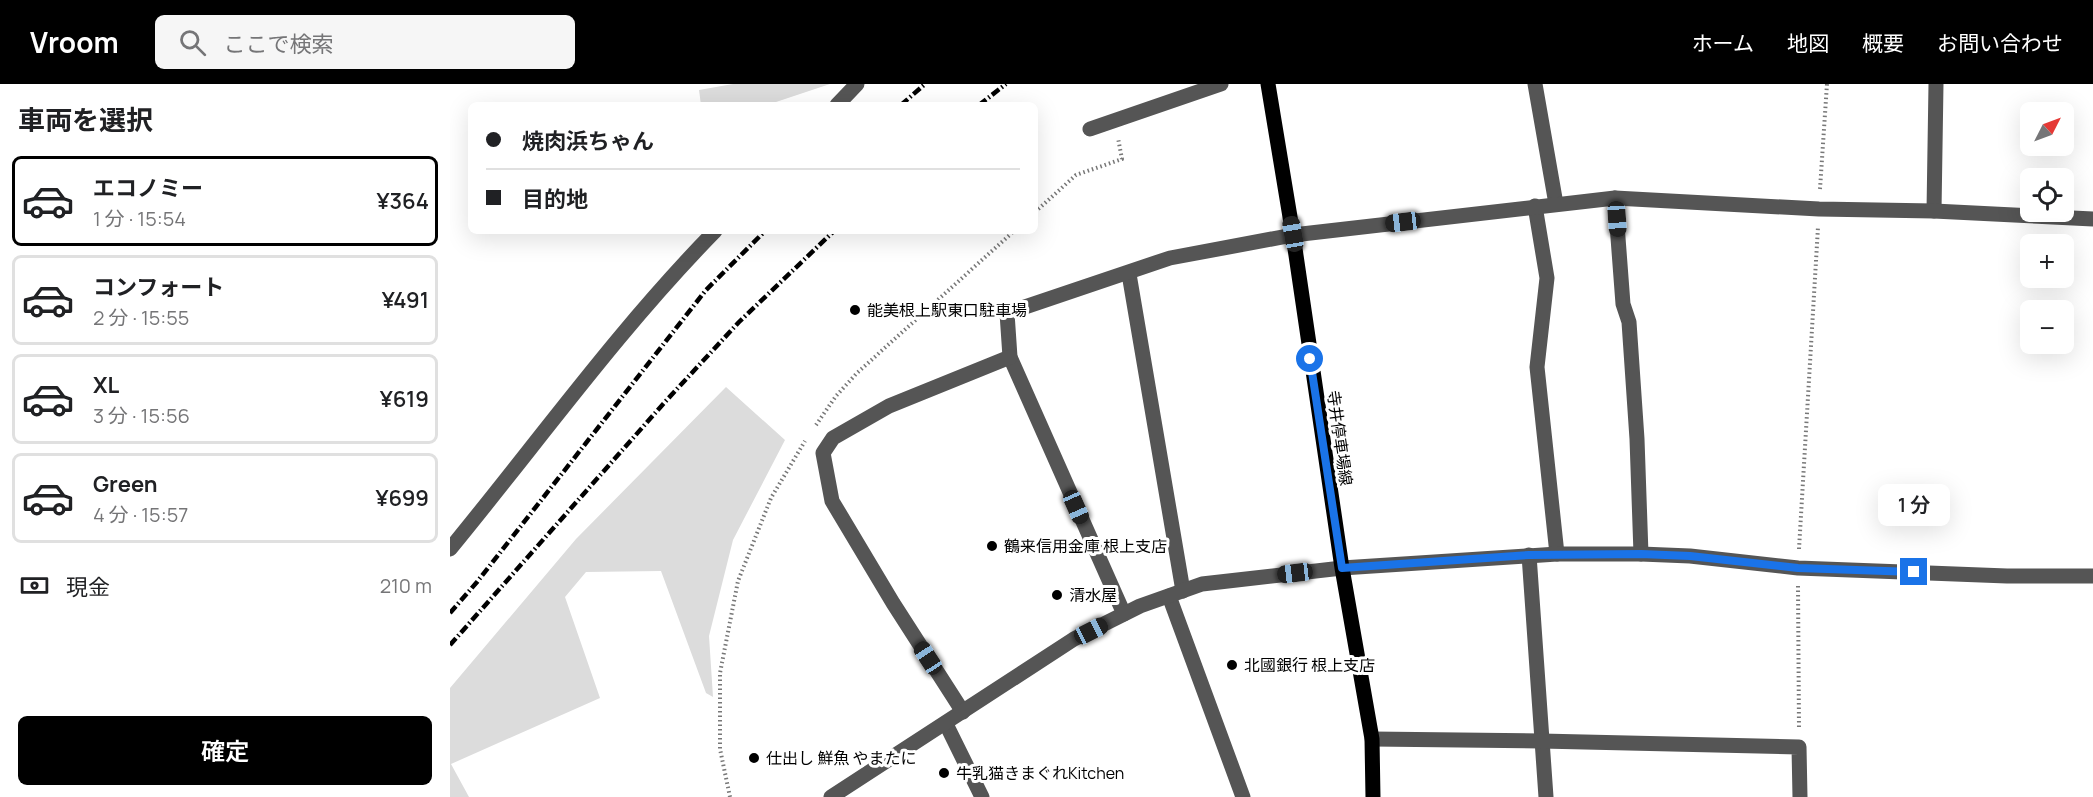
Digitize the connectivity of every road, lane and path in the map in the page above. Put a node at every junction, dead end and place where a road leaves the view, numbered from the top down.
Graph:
1 (857, 84) edge
2 (1221, 84) edge
3 (1268, 84) edge
4 (1535, 84) edge
5 (1827, 84) edge
6 (1936, 84) edge
7 (840, 102) edge
8 (1090, 129) dead end
9 (1116, 132) dead end
10 (1615, 198) junction
11 (1556, 204) junction
12 (1535, 206) junction
13 (1038, 209) edge
14 (1819, 209) junction
15 (1934, 211) junction
16 (2093, 219) edge
17 (712, 234) edge
18 (1011, 234) edge
19 (1293, 234) junction
20 (1129, 274) junction
21 (1010, 357) junction
22 (813, 428) dead end
23 (808, 436) dead end
24 (451, 544) edge
25 (1557, 554) junction
26 (1641, 554) junction
27 (1529, 555) junction
28 (1342, 568) junction
29 (1798, 568) junction
30 (2093, 576) edge
31 (1176, 593) junction
32 (1124, 614) junction
33 (963, 712) junction
34 (946, 724) junction
35 (1372, 739) junction
36 (1541, 741) junction
37 (1799, 747) junction
38 (730, 797) edge
39 (831, 797) edge
40 (982, 797) edge
41 (1243, 797) edge
42 (1373, 797) edge
43 (1546, 797) edge
44 (1800, 797) edge

1 - 7 street
2 - 8 street
3 - 19 main road, 寺井停車場線
4 - 11 street
5 - 14 path
6 - 15 street
9 - 13 path
10 - 11 street
10 - 14 street
10 - 26 street
11 - 12 street
12 - 19 street
12 - 25 street
14 - 15 street
14 - 29 path
15 - 16 street
17 - 24 street
18 - 22 path
19 - 20 street
19 - 28 main road, 寺井停車場線
20 - 21 street
20 - 31 street
21 - 32 street
21 - 33 street
23 - 38 path
25 - 26 street
25 - 27 street
26 - 29 street
27 - 28 street
27 - 36 street
28 - 31 street
28 - 35 main road, 寺井停車場線
29 - 30 street
29 - 37 path
31 - 32 street
31 - 41 street
32 - 33 street
33 - 34 street
34 - 39 street
34 - 40 street
35 - 36 street
35 - 42 main road, 寺井停車場線
36 - 37 street
36 - 43 street
37 - 44 street

